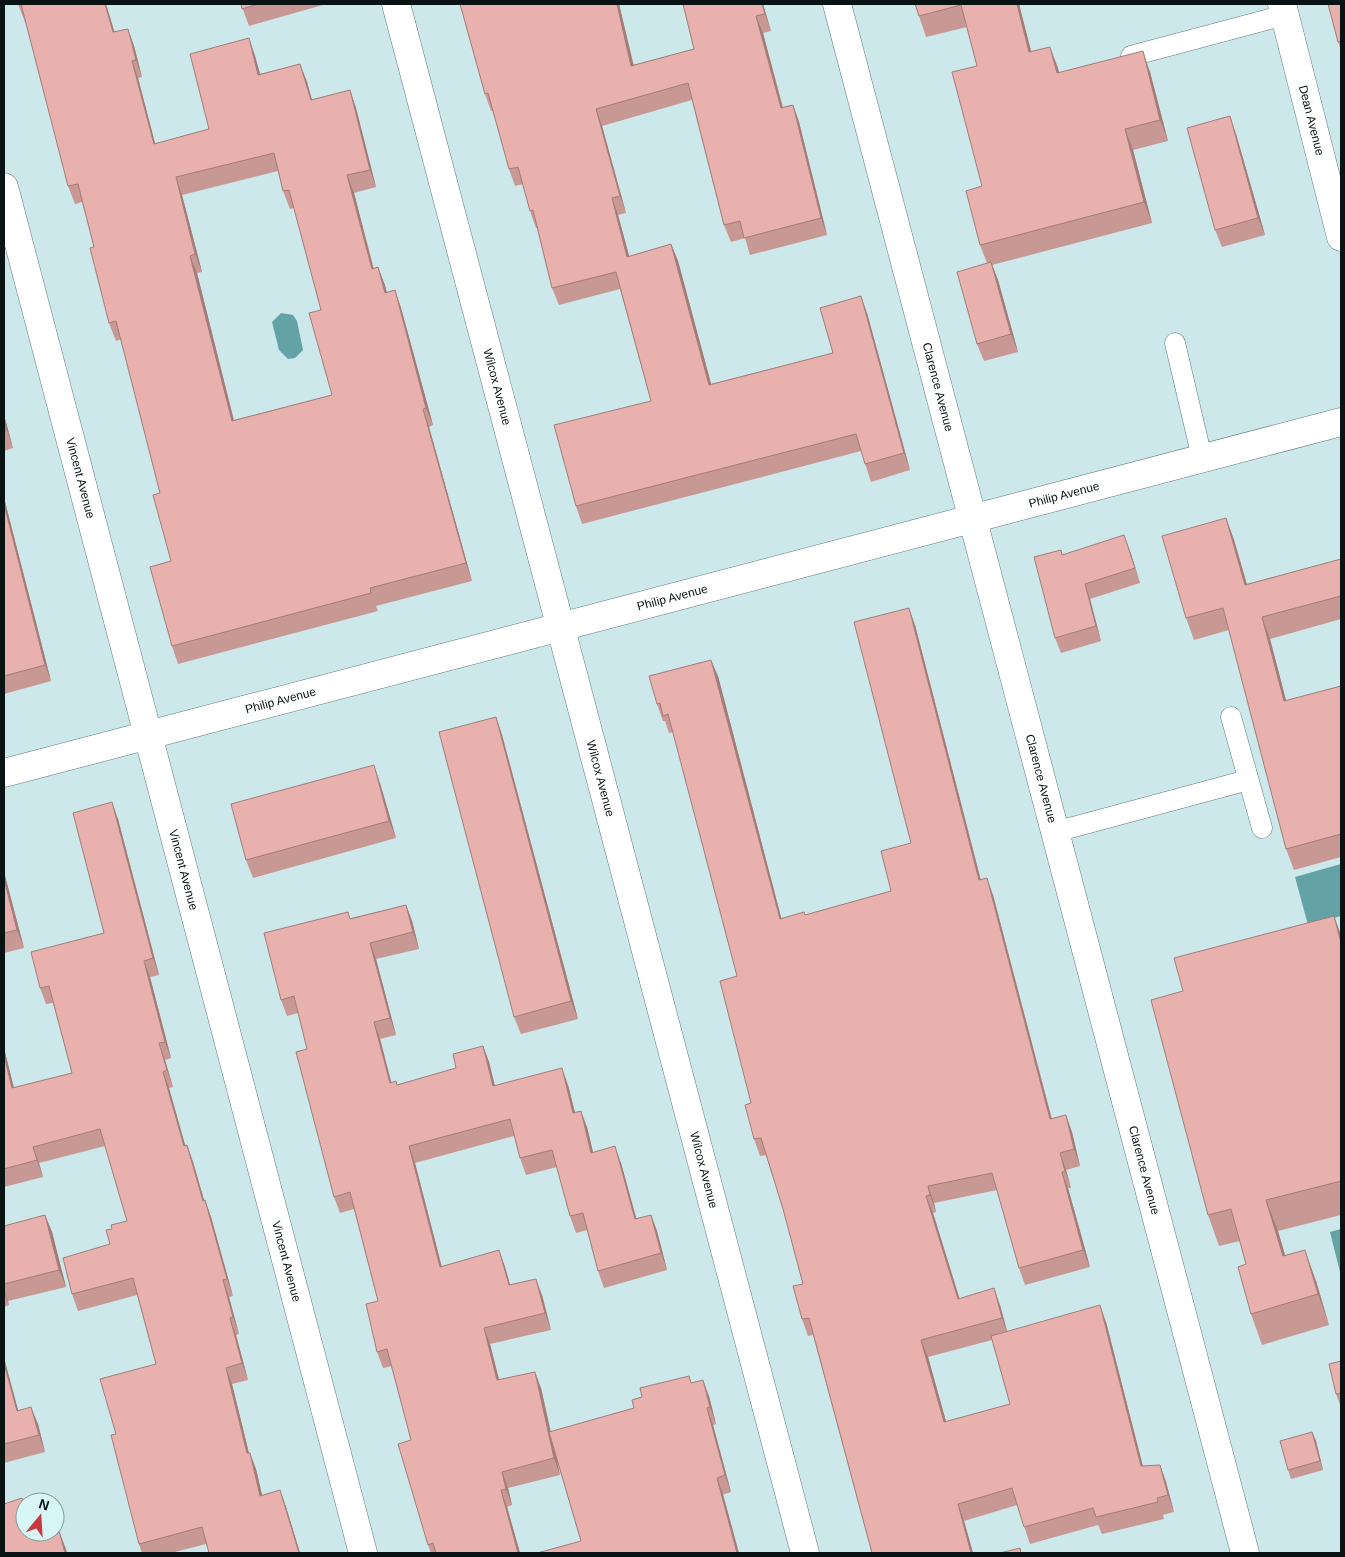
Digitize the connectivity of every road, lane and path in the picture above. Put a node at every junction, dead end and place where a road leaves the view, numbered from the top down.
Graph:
1 (396, 4) edge
2 (837, 4) edge
3 (1283, 10) edge
4 (1131, 56) edge
5 (4, 187) edge
6 (1341, 237) edge
7 (1175, 344) dead end
8 (1341, 422) edge
9 (1202, 458) junction
10 (973, 518) junction
11 (560, 627) junction
12 (1231, 717) dead end
13 (148, 735) junction
14 (4, 773) edge
15 (1248, 780) junction
16 (1262, 828) dead end
17 (1055, 832) junction
18 (363, 1553) edge
19 (805, 1553) edge
20 (1245, 1553) edge

1 - 11 street, Wilcox Avenue
2 - 10 street, Clarence Avenue
3 - 4 lane
3 - 6 street, Dean Avenue
5 - 13 street, Vincent Avenue
7 - 9 lane
8 - 9 street, Philip Avenue
9 - 10 street, Philip Avenue
10 - 11 street, Philip Avenue
10 - 17 street, Clarence Avenue
11 - 13 street, Philip Avenue
11 - 19 street, Wilcox Avenue
12 - 15 lane
13 - 14 street, Philip Avenue
13 - 18 street, Vincent Avenue
15 - 16 lane
15 - 17 lane
17 - 20 street, Clarence Avenue

